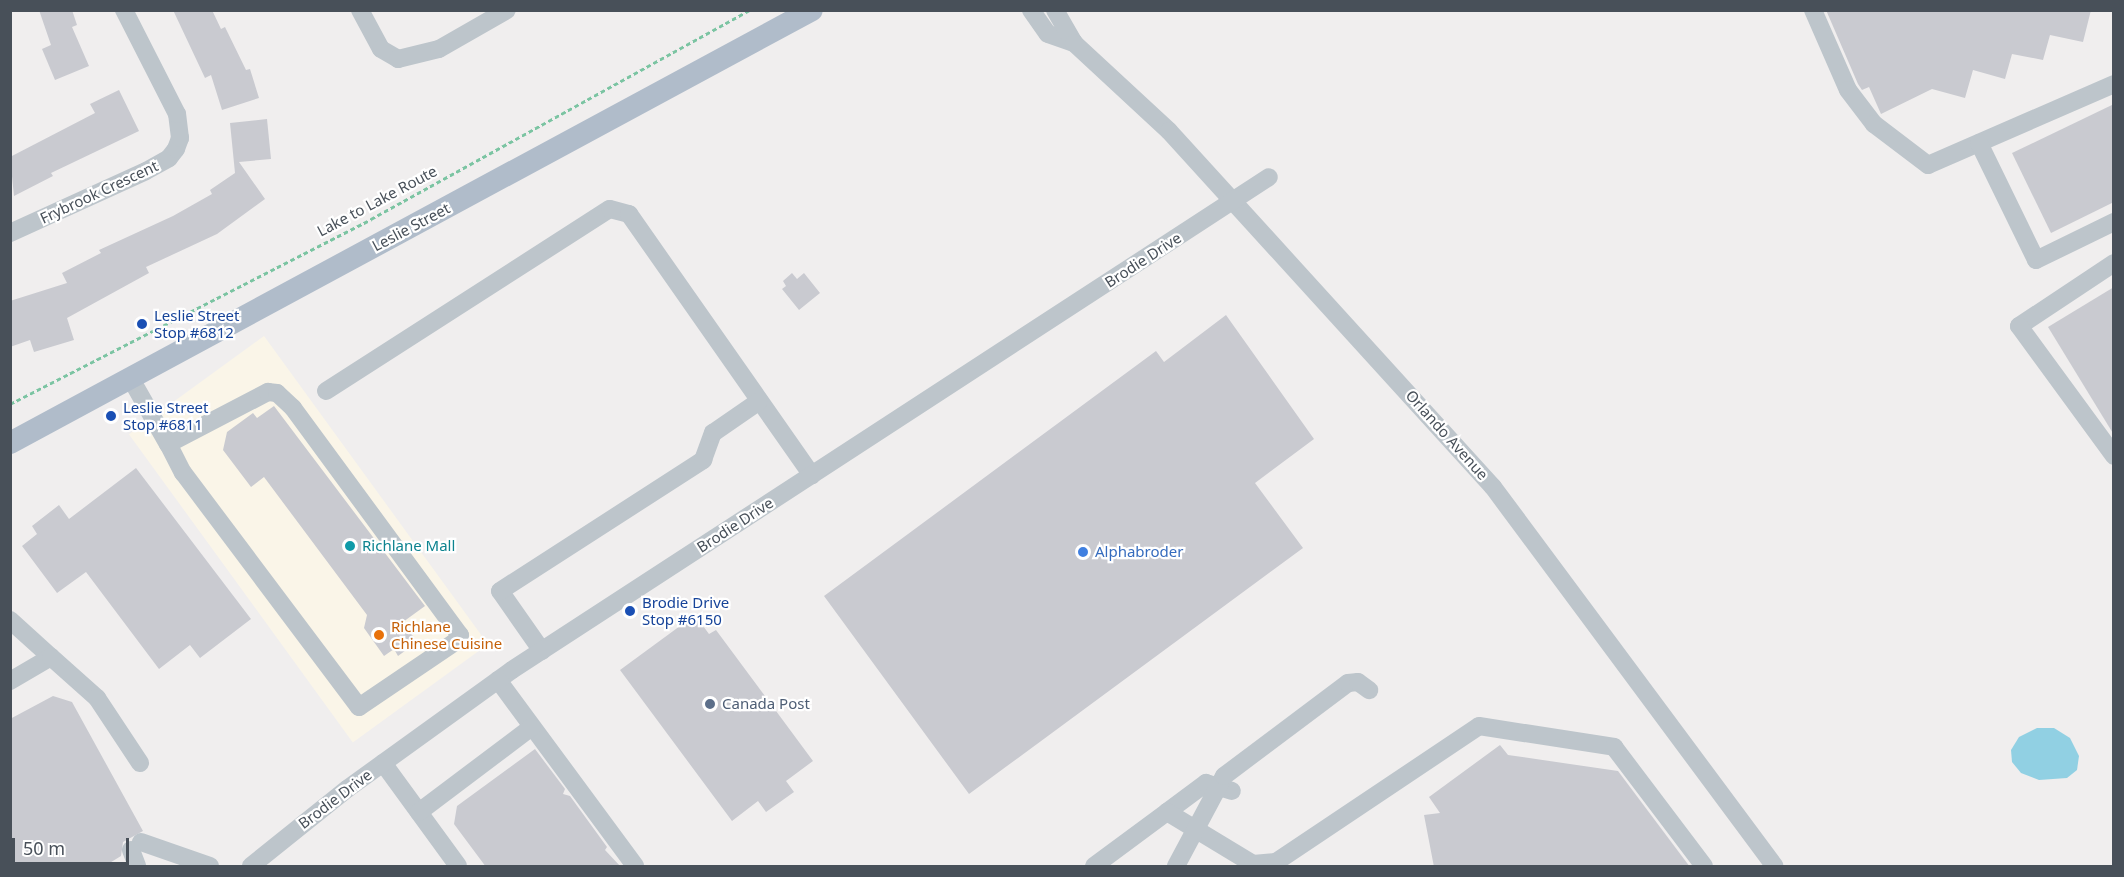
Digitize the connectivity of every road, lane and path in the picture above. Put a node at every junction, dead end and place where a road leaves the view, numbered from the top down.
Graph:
1 (124, 10) edge
2 (360, 10) edge
3 (507, 10) edge
4 (749, 10) edge
5 (812, 10) edge
6 (1031, 10) edge
7 (1055, 10) edge
8 (1813, 10) edge
9 (1074, 43) junction
10 (2114, 84) edge
11 (1979, 143) junction
12 (1269, 177) dead end
13 (1233, 201) junction
14 (2114, 222) edge
15 (10, 232) edge
16 (2114, 263) edge
17 (131, 379) junction
18 (326, 391) dead end
19 (758, 402) junction
20 (10, 404) edge
21 (10, 443) edge
22 (168, 444) junction
23 (2114, 456) edge
24 (812, 475) junction
25 (10, 620) edge
26 (542, 651) junction
27 (51, 657) junction
28 (498, 680) junction
29 (10, 681) edge
30 (1369, 690) dead end
31 (532, 727) junction
32 (140, 763) dead end
33 (383, 763) junction
34 (1206, 783) junction
35 (1232, 791) dead end
36 (419, 812) junction
37 (1167, 812) junction
38 (1183, 822) junction
39 (137, 853) edge
40 (1178, 863) edge
41 (210, 867) edge
42 (251, 867) edge
43 (458, 867) edge
44 (635, 867) edge
45 (1094, 867) edge
46 (1704, 867) edge
47 (1773, 867) edge

1 - 15 street, Frybrook Crescent
2 - 3 street
4 - 20 path, Lake to Lake Route
5 - 17 main road, Leslie Street
6 - 9 street, Orlando Avenue
7 - 9 street, Orlando Avenue
8 - 11 street
9 - 13 street, Orlando Avenue
10 - 11 street
11 - 14 street
12 - 13 street, Brodie Drive
13 - 24 street, Brodie Drive
13 - 47 street, Orlando Avenue
16 - 23 street
17 - 21 main road, Leslie Street
17 - 22 street
18 - 19 street
19 - 24 street
19 - 26 street
22 - 22 street
24 - 26 street, Brodie Drive
25 - 27 street
26 - 28 street, Brodie Drive
27 - 29 street
27 - 32 street
28 - 31 street
28 - 33 street, Brodie Drive
30 - 40 street
31 - 36 street
31 - 44 street
33 - 36 street
33 - 42 street, Brodie Drive
34 - 35 street
34 - 37 street
34 - 38 street
36 - 43 street
37 - 38 street
37 - 45 street
38 - 46 street
39 - 41 street

